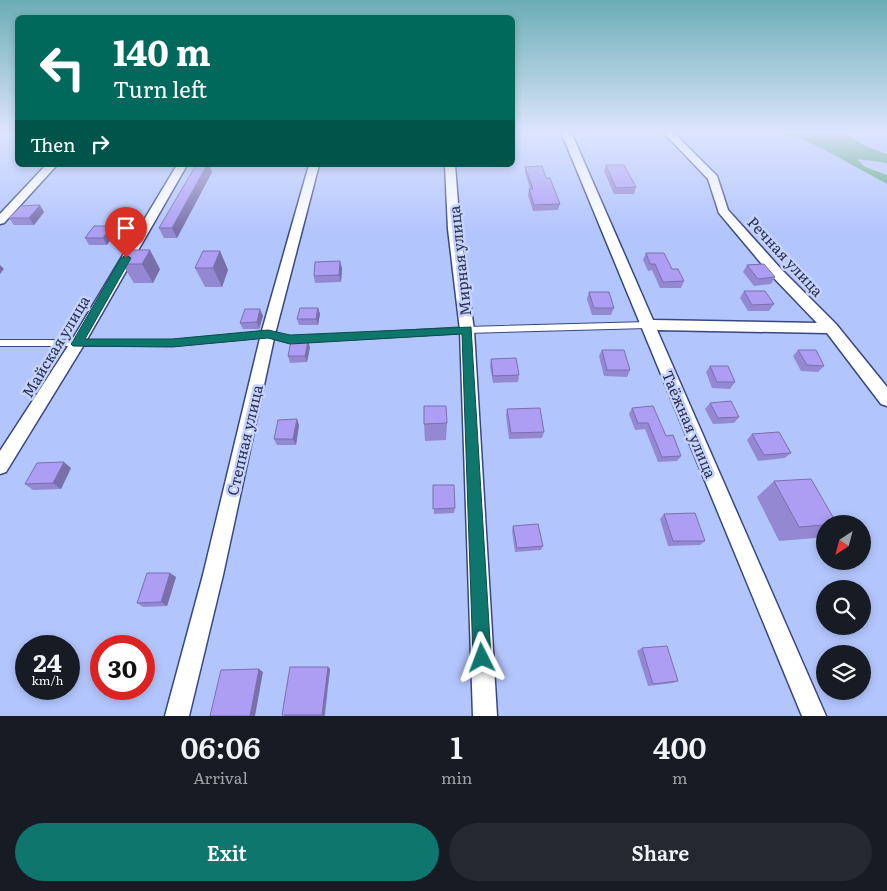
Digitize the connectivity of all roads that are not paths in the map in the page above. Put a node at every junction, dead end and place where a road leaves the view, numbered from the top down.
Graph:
1 (580, 165) edge
2 (701, 165) edge
3 (50, 167) edge
4 (181, 167) edge
5 (313, 167) edge
6 (450, 167) edge
7 (0, 221) edge
8 (648, 324) junction
9 (831, 328) junction
10 (467, 330) junction
11 (268, 334) junction
12 (0, 344) edge
13 (77, 344) junction
14 (887, 399) edge
15 (0, 466) edge
16 (177, 716) edge
17 (485, 716) edge
18 (814, 716) edge

1 - 8 street, Таёжная улица
2 - 9 street, Речная улица
3 - 7 street
4 - 13 street, Майская улица
5 - 11 street, Степная улица
6 - 10 street, Мирная улица
8 - 9 street
8 - 10 lane
8 - 18 street, Таёжная улица
9 - 14 street, Речная улица
10 - 11 lane
10 - 17 street, Мирная улица
11 - 13 lane
11 - 16 street, Степная улица
12 - 13 lane
13 - 15 street, Майская улица

